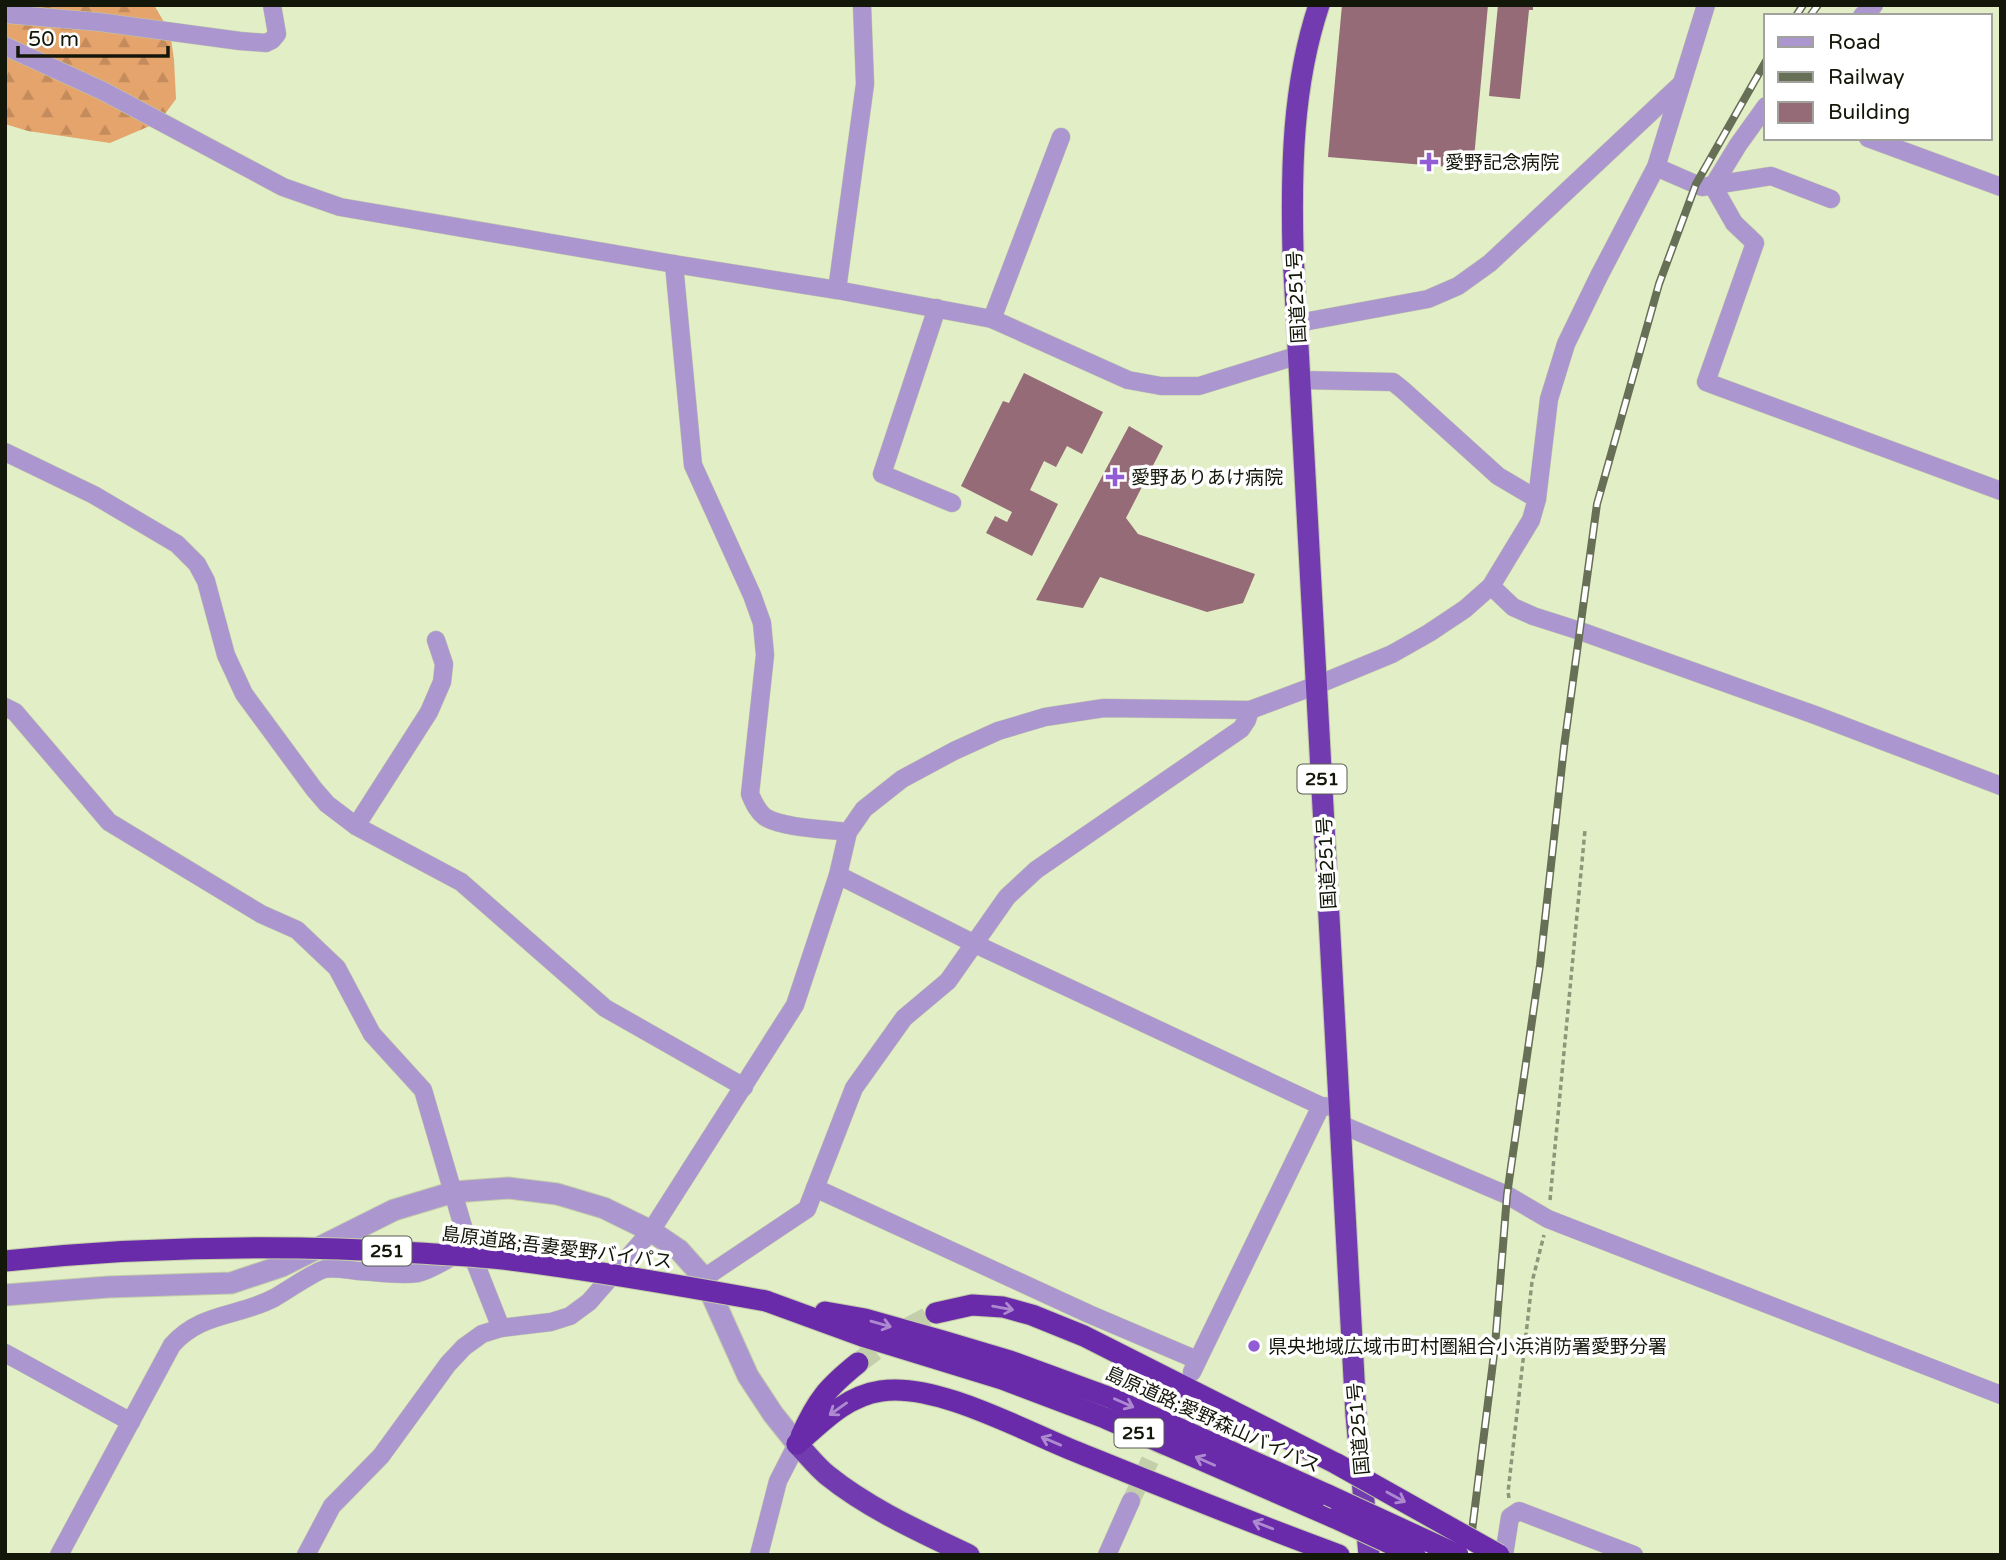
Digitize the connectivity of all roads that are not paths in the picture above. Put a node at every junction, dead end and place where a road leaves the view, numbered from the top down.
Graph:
1 (272, 5) edge
2 (862, 5) edge
3 (1319, 5) edge
4 (1706, 5) edge
5 (5, 14) edge
6 (5, 46) edge
7 (1683, 83) junction
8 (1764, 109) edge
9 (1061, 137) dead end
10 (1873, 140) edge
11 (1656, 167) junction
12 (1713, 186) junction
13 (2001, 187) edge
14 (1831, 199) dead end
15 (674, 264) junction
16 (837, 290) junction
17 (937, 308) junction
18 (992, 319) junction
19 (1297, 323) junction
20 (1299, 355) junction
21 (1301, 380) junction
22 (5, 452) edge
23 (2001, 491) edge
24 (1537, 499) junction
25 (953, 503) dead end
26 (1491, 586) junction
27 (436, 640) dead end
28 (1317, 685) junction
29 (5, 707) edge
30 (1250, 710) junction
31 (2001, 786) edge
32 (356, 826) junction
33 (848, 832) junction
34 (838, 875) junction
35 (975, 944) junction
36 (744, 1087) junction
37 (1333, 1112) junction
38 (815, 1188) junction
39 (454, 1192) junction
40 (651, 1231) junction
41 (469, 1247) junction
42 (5, 1261) edge
43 (704, 1278) junction
44 (5, 1295) edge
45 (936, 1313) tunnel mouth
46 (501, 1328) junction
47 (941, 1350) junction
48 (5, 1353) edge
49 (858, 1363) tunnel mouth
50 (2001, 1395) edge
51 (131, 1422) junction
52 (797, 1444) junction
53 (1131, 1501) tunnel mouth
54 (1333, 1552) edge
55 (59, 1555) edge
56 (306, 1555) edge
57 (759, 1555) edge
58 (969, 1555) edge
59 (1107, 1555) edge
60 (1369, 1555) edge
61 (1415, 1555) edge
62 (1458, 1555) edge
63 (1501, 1555) edge
64 (1634, 1555) edge

1 - 5 street
2 - 16 street
3 - 19 highway, 国道251号 / 251
4 - 7 street
6 - 15 street
7 - 11 street
7 - 19 street
8 - 12 street
9 - 18 street
10 - 13 street
11 - 12 street
11 - 24 street
12 - 14 street
12 - 23 street
15 - 16 street
15 - 33 street
16 - 17 street
17 - 18 street
17 - 25 street
18 - 20 street
19 - 20 highway, 国道251号 / 251
20 - 21 highway, 国道251号 / 251
21 - 24 street
21 - 28 highway, 国道251号 / 251
22 - 32 street
24 - 26 street
26 - 28 street
26 - 31 street
27 - 32 street
28 - 30 street
28 - 37 highway, 国道251号 / 251
29 - 39 street
30 - 33 street
30 - 35 street
32 - 36 street
33 - 34 street
34 - 35 street
34 - 36 street
35 - 37 street
35 - 38 street
36 - 40 street
37 - 38 street
37 - 50 street
37 - 60 highway, 国道251号 / 251
38 - 43 street
39 - 40 street
39 - 41 street
39 - 44 street
40 - 43 street
40 - 46 street
41 - 46 street
41 - 51 street
42 - 47 highway, 島原道路;吾妻愛野バイパス / 251, bridge
43 - 52 street
45 -> 63 highway, bridge
46 - 56 street
61 -> 47 highway, 251, bridge
47 -> 62 highway, 島原道路;愛野森山バイパス / 251, bridge
48 - 51 street
49 - 52 highway
51 - 55 street
54 -> 52 highway
52 - 57 street
52 - 58 highway
53 - 59 street
63 - 64 street

